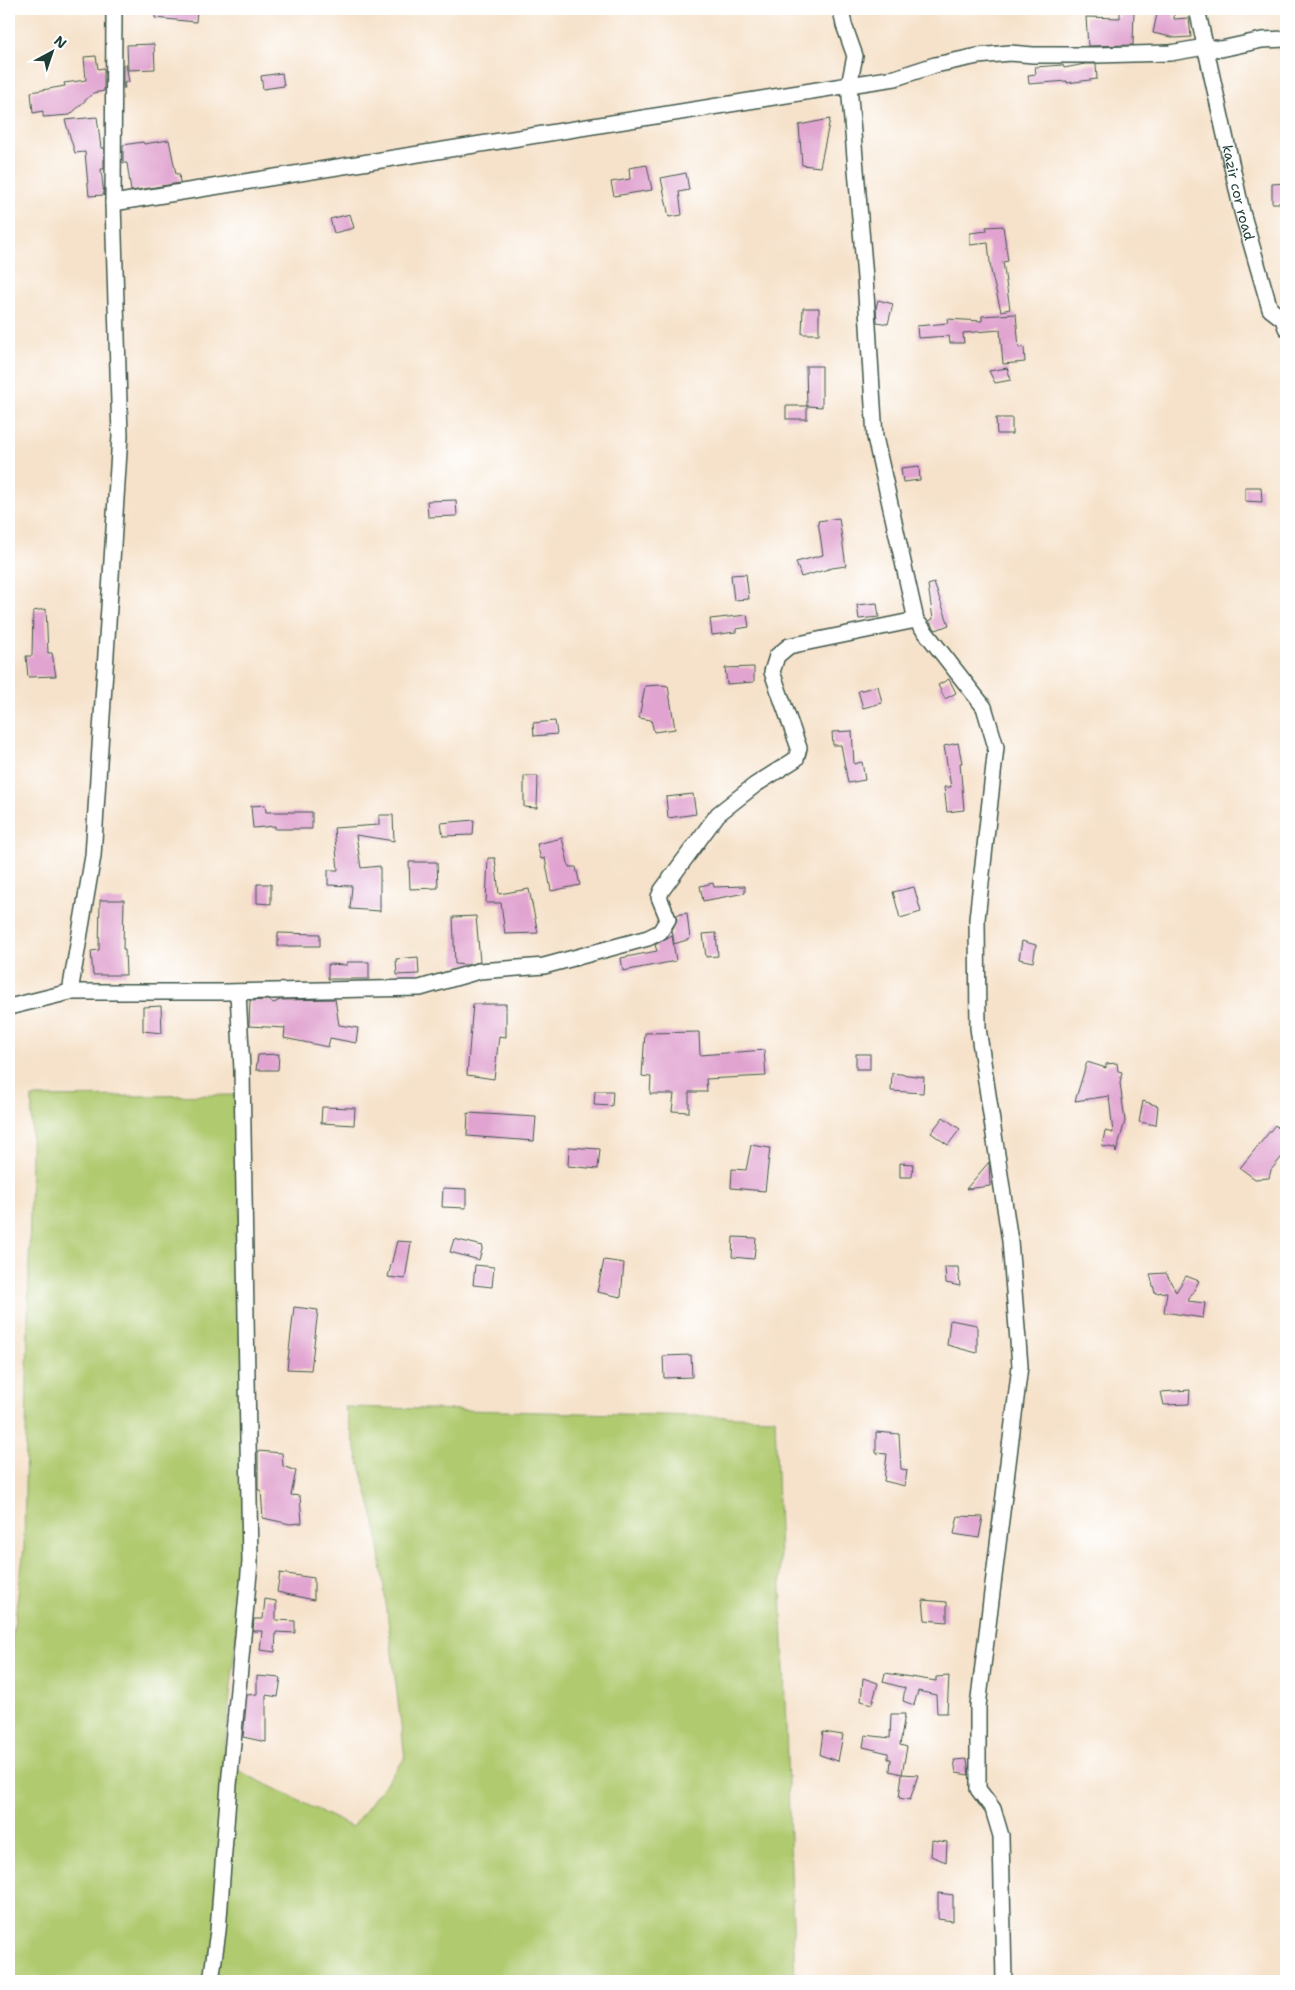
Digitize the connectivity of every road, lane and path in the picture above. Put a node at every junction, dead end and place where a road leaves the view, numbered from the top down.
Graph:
1 (114, 9) edge
2 (841, 9) edge
3 (1198, 9) edge
4 (1286, 39) edge
5 (1206, 47) junction
6 (849, 85) junction
7 (113, 203) junction
8 (1286, 328) edge
9 (916, 620) junction
10 (70, 992) junction
11 (238, 992) junction
12 (9, 1007) edge
13 (211, 1981) edge
14 (1004, 1981) edge

1 - 7 street
2 - 6 street
3 - 5 street, kazir cor road
4 - 5 street
5 - 6 street
5 - 8 street, kazir cor road
6 - 7 street
6 - 9 street
7 - 10 street
9 - 11 street
9 - 14 street
10 - 11 street
10 - 12 street
11 - 13 street

